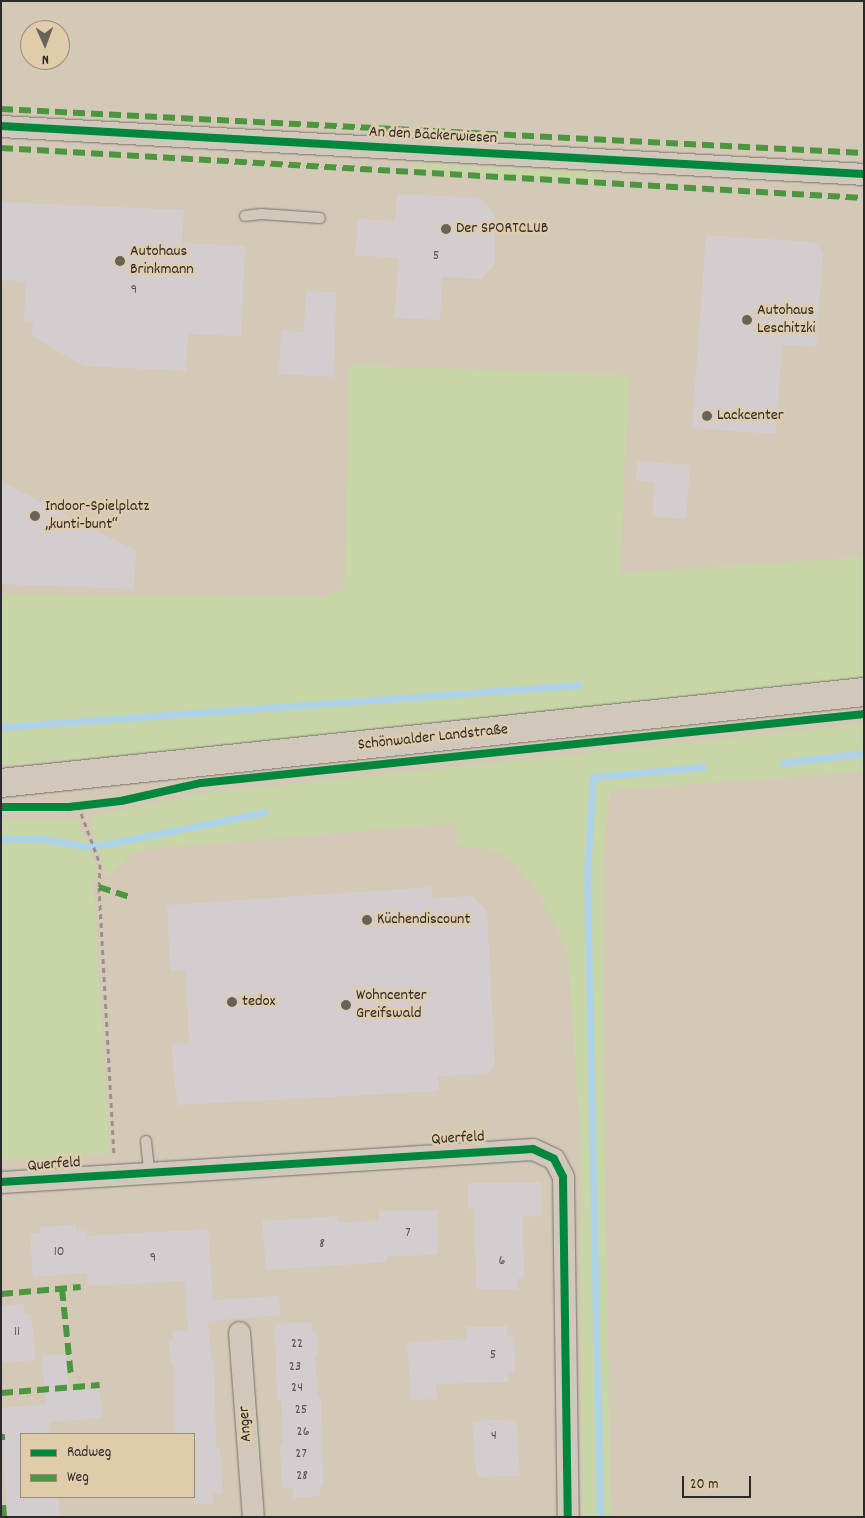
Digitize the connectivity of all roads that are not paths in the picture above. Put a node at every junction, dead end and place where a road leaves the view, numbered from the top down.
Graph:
1 (1, 126) edge
2 (864, 174) edge
3 (245, 216) dead end
4 (320, 218) dead end
5 (864, 692) edge
6 (1, 783) edge
7 (146, 1141) dead end
8 (149, 1172) junction
9 (1, 1182) edge
10 (239, 1332) dead end
11 (252, 1517) edge
12 (568, 1517) edge

1 - 2 street, An den Bäckerwiesen
3 - 4 lane
5 - 6 main road, Schönwalder Landstraße
7 - 8 lane
8 - 9 street, Querfeld
8 - 12 street, Querfeld
10 - 11 street, Anger

